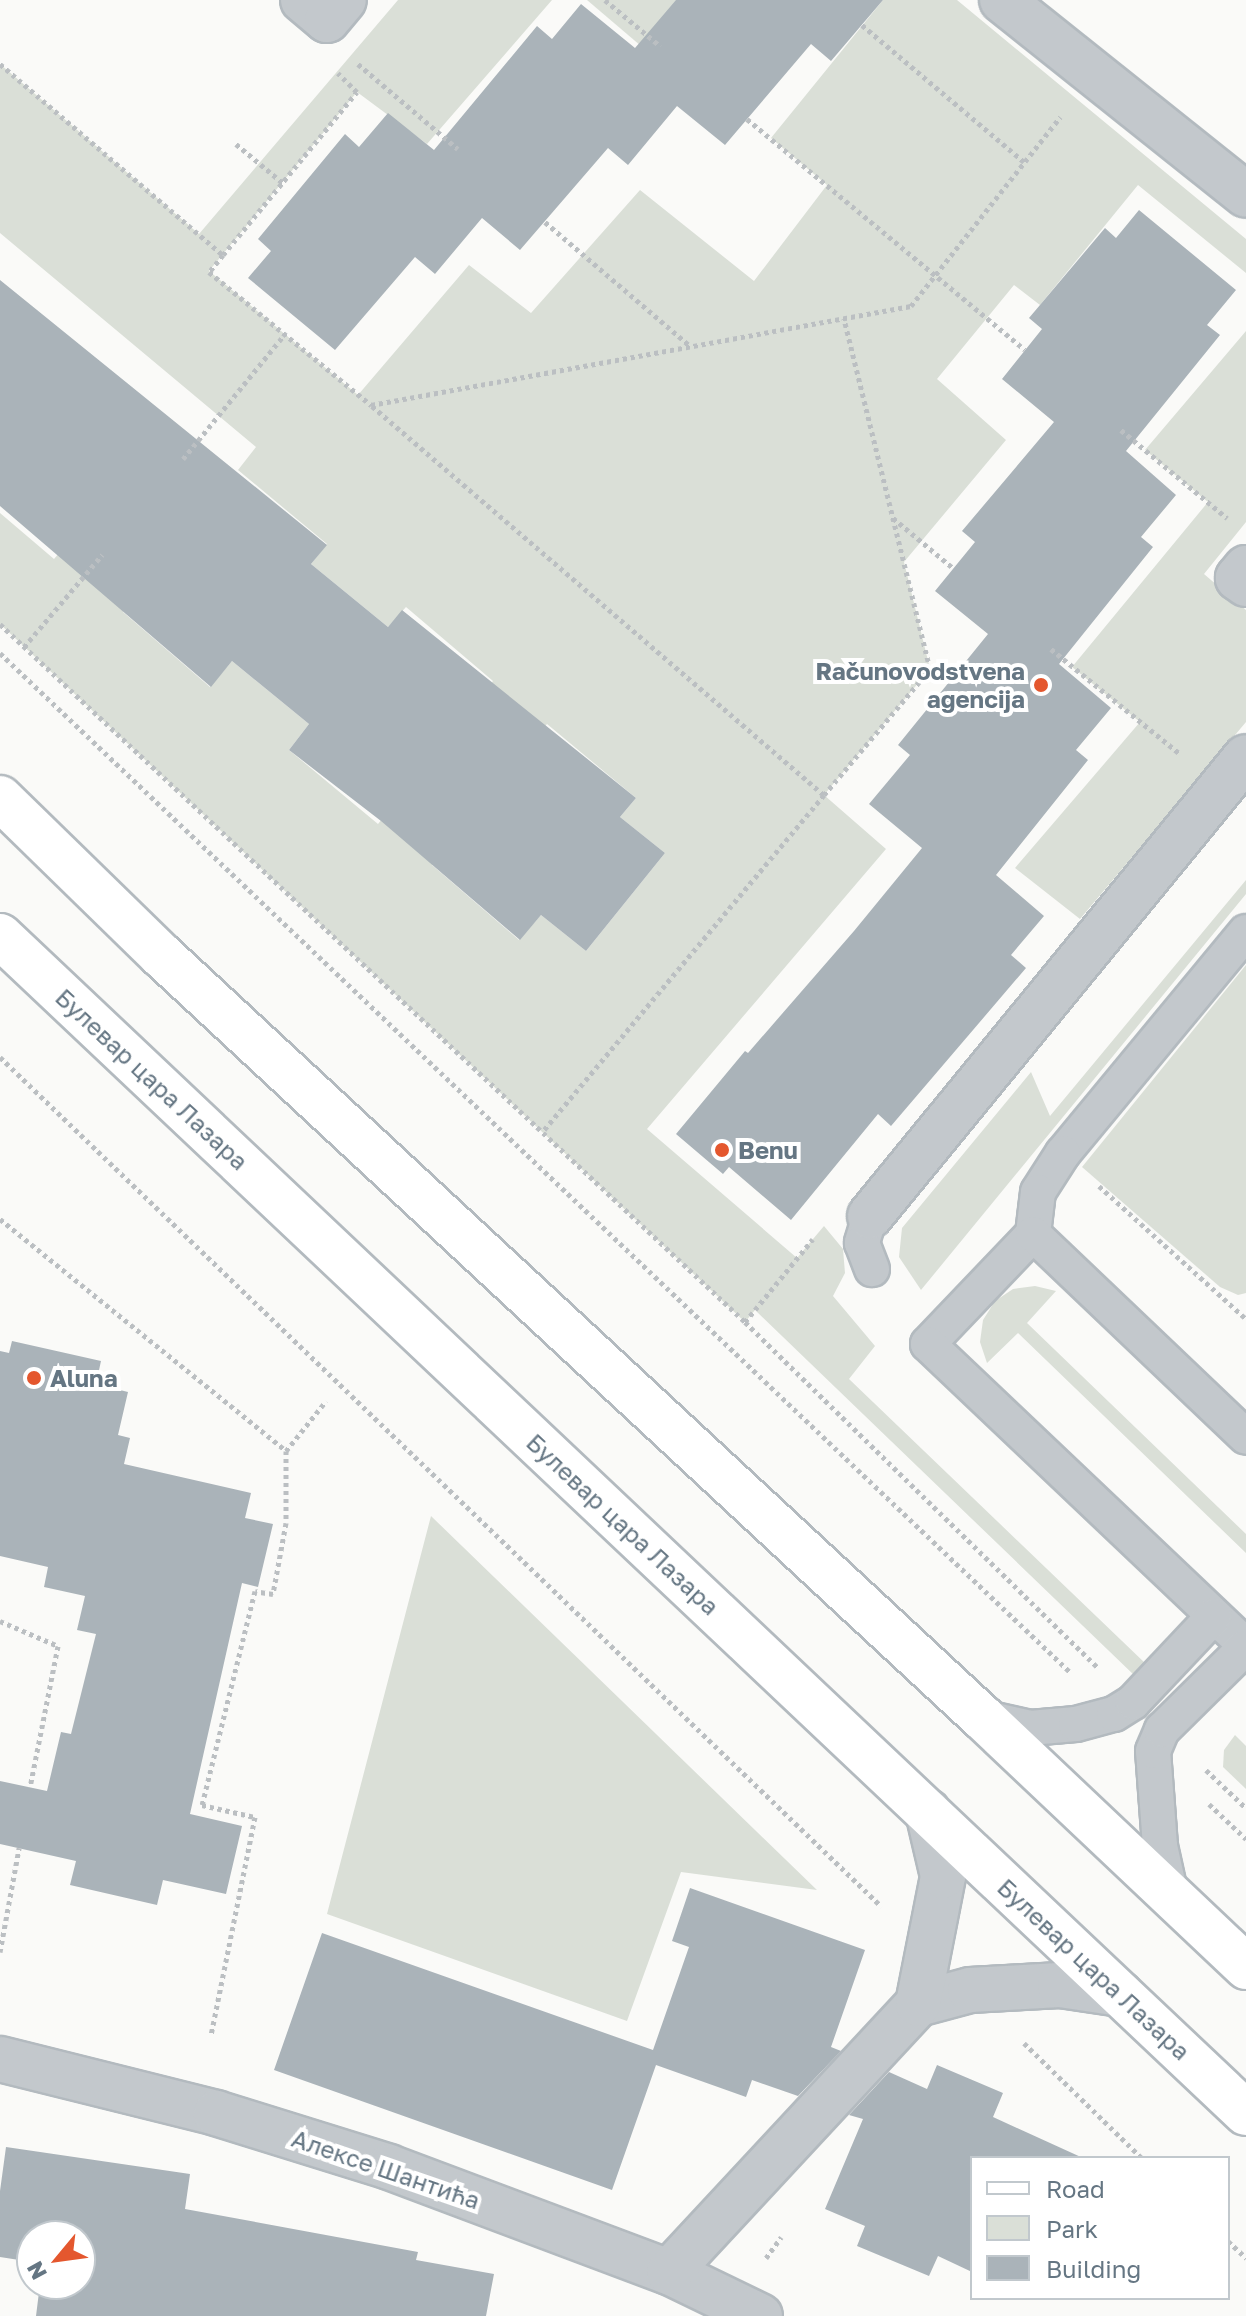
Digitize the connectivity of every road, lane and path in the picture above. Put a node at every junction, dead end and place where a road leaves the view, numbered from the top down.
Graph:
1 (303, 0) edge
2 (344, 0) edge
3 (605, 0) edge
4 (1002, 0) edge
5 (862, 25) dead end
6 (660, 46) dead end
7 (350, 58) dead end
8 (0, 64) edge
9 (338, 73) dead end
10 (1067, 108) dead end
11 (747, 119) dead end
12 (236, 144) dead end
13 (458, 149) dead end
14 (1024, 162) junction
15 (283, 183) junction
16 (1246, 195) edge
17 (545, 222) dead end
18 (223, 255) junction
19 (936, 274) junction
20 (844, 318) junction
21 (285, 334) junction
22 (691, 346) junction
23 (1025, 350) dead end
24 (371, 405) junction
25 (1121, 430) dead end
26 (183, 459) dead end
27 (893, 518) junction
28 (1230, 519) dead end
29 (102, 555) dead end
30 (953, 568) dead end
31 (1246, 568) edge
32 (1246, 584) edge
33 (0, 624) edge
34 (24, 647) junction
35 (1051, 649) dead end
36 (0, 653) edge
37 (1182, 756) dead end
38 (1246, 757) edge
39 (824, 795) junction
40 (0, 798) edge
41 (1246, 932) edge
42 (0, 936) edge
43 (0, 1057) edge
44 (542, 1132) junction
45 (1063, 1153) junction
46 (870, 1216) joint
47 (0, 1219) edge
48 (1033, 1234) junction
49 (872, 1269) dead end
50 (1246, 1319) edge
51 (326, 1401) dead end
52 (1246, 1437) edge
53 (286, 1451) junction
54 (1214, 1616) junction
55 (0, 1621) edge
56 (1246, 1647) edge
57 (1123, 1708) junction
58 (982, 1717) junction
59 (1158, 1740) junction
60 (30, 1787) dead end
61 (1246, 1808) edge
62 (928, 1812) junction
63 (1246, 1839) edge
64 (19, 1848) dead end
65 (1171, 1896) junction
66 (893, 1917) dead end
67 (0, 1952) edge
68 (1246, 1967) edge
69 (1120, 1994) junction
70 (918, 2004) junction
71 (211, 2035) dead end
72 (1020, 2040) dead end
73 (0, 2059) edge
74 (1246, 2113) edge
75 (1140, 2156) edge
76 (1230, 2243) edge
77 (1246, 2258) edge
78 (669, 2272) junction
79 (760, 2316) edge

1 - 2 street
3 - 6 path
4 - 16 street
5 - 14 path
7 - 13 path
8 - 18 path
9 - 15 path
10 - 14 path
11 - 19 path
12 - 15 path
14 - 19 path
15 - 18 path
17 - 22 path
18 - 21 path
19 - 20 path
19 - 23 path
20 - 22 path
20 - 27 path
21 - 24 path
21 - 26 path
22 - 24 path
24 - 39 path
25 - 28 path
27 - 30 path
27 - 39 path
29 - 34 path
31 - 32 street
33 - 34 path
34 - 44 path
35 - 37 path
36 - 57 path
38 - 46 street
39 - 44 path
40 - 58 main road
41 - 45 lane
42 - 62 main road, Булевар цара Лазара
43 - 66 path
44 - 57 path
45 - 48 lane
45 - 50 path
46 - 49 lane
47 - 53 path
48 - 52 lane
48 - 54 lane
51 - 53 path
53 - 71 path
54 - 56 lane
54 - 57 lane
55 - 60 path
56 - 59 lane
57 - 58 lane
58 - 65 main road
59 - 61 path
59 - 63 path
59 - 65 lane
62 - 69 main road, Булевар цара Лазара
62 - 70 street
64 - 67 path
65 - 68 main road
69 - 70 street
69 - 74 main road, Булевар цара Лазара
70 - 78 street
72 - 75 path
73 - 78 street, Алексе Шантића
76 - 77 path
78 - 79 street, Алексе Шантића

